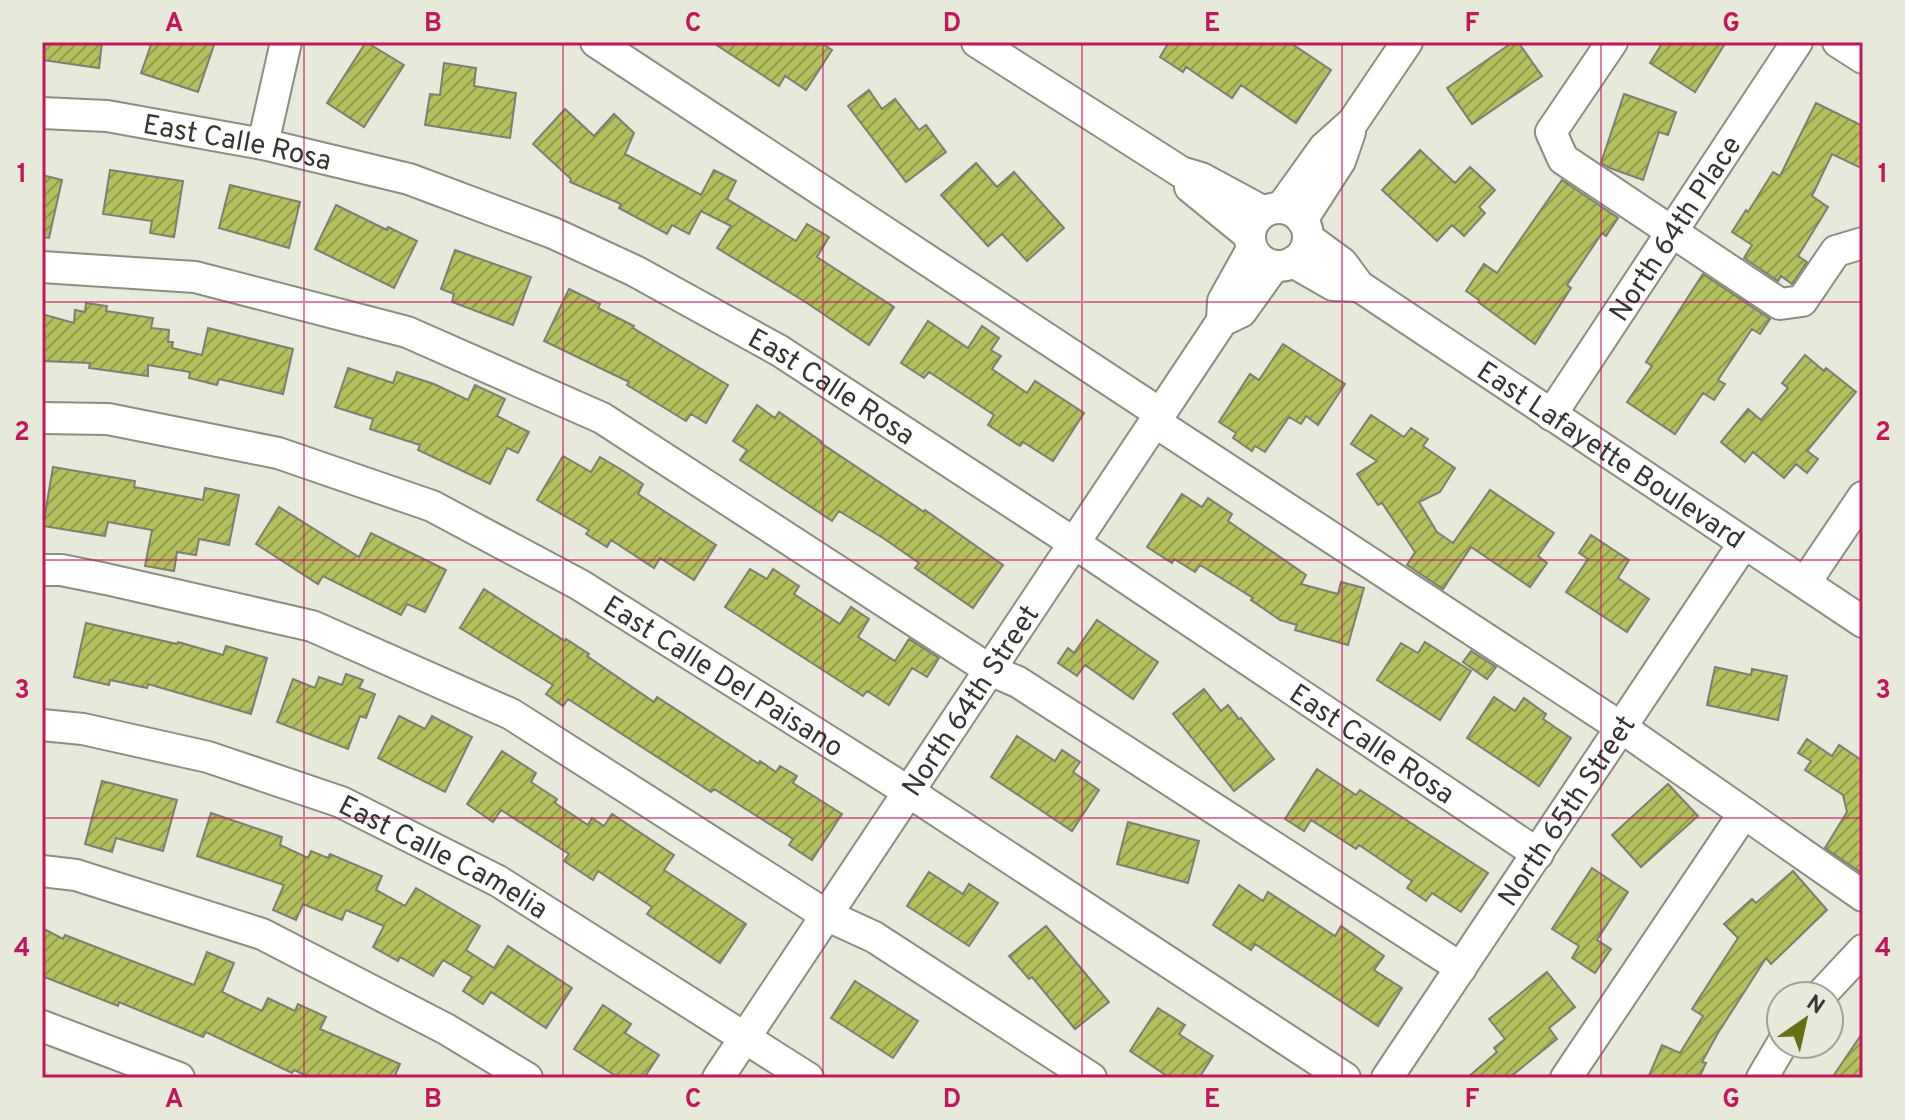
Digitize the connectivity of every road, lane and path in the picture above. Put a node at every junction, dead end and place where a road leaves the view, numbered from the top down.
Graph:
1 (286, 42) edge
2 (596, 42) edge
3 (977, 42) edge
4 (1407, 42) edge
5 (1612, 42) edge
6 (1797, 42) edge
7 (1838, 42) edge
8 (1863, 58) edge
9 (42, 113) edge
10 (263, 144) junction
11 (1671, 233) junction
12 (1278, 236) junction
13 (1863, 243) edge
14 (42, 267) edge
15 (1551, 415) junction
16 (42, 418) edge
17 (1158, 418) junction
18 (1863, 497) edge
19 (1074, 543) junction
20 (1744, 543) junction
21 (42, 570) edge
22 (1805, 583) junction
23 (1863, 622) edge
24 (990, 670) junction
25 (42, 725) edge
26 (1622, 728) junction
27 (909, 792) junction
28 (1744, 813) junction
29 (1538, 854) junction
30 (42, 871) edge
31 (1863, 896) edge
32 (826, 915) junction
33 (1863, 950) edge
34 (1461, 968) junction
35 (1835, 980) edge
36 (42, 1026) edge
37 (745, 1038) junction
38 (1773, 1060) edge
39 (179, 1078) edge
40 (527, 1078) edge
41 (718, 1078) edge
42 (808, 1078) edge
43 (1091, 1078) edge
44 (1345, 1078) edge
45 (1387, 1078) edge
46 (1566, 1078) edge
47 (1762, 1078) edge

1 - 10 street
2 - 17 street
3 - 12 street, East Lafayette Boulevard
4 - 12 street, North 64th Street
5 - 11 street
6 - 11 street, North 64th Place
7 - 8 street
9 - 10 street, East Calle Rosa
10 - 19 street, East Calle Rosa
11 - 13 street
11 - 15 street, North 64th Place
12 - 15 street, East Lafayette Boulevard
12 - 17 street, North 64th Street
14 - 24 street
15 - 20 street, East Lafayette Boulevard
16 - 27 street, East Calle Del Paisano
17 - 19 street, North 64th Street
17 - 26 street
18 - 22 street
19 - 24 street, North 64th Street
19 - 29 street, East Calle Rosa
20 - 22 street, East Lafayette Boulevard
20 - 26 street, North 65th Street
21 - 32 street
22 - 23 street, East Lafayette Boulevard
24 - 27 street, North 64th Street
24 - 34 street
25 - 37 street, East Calle Camelia
26 - 28 street
26 - 29 street, North 65th Street
27 - 32 street, North 64th Street
27 - 44 street, East Calle Del Paisano
28 - 31 street
28 - 46 street
29 - 34 street, North 65th Street
30 - 40 street
32 - 37 street, North 64th Street
32 - 43 street
33 - 35 street
34 - 45 street, North 65th Street
36 - 39 street
37 - 41 street, North 64th Street
37 - 42 street, East Calle Camelia
38 - 47 street

